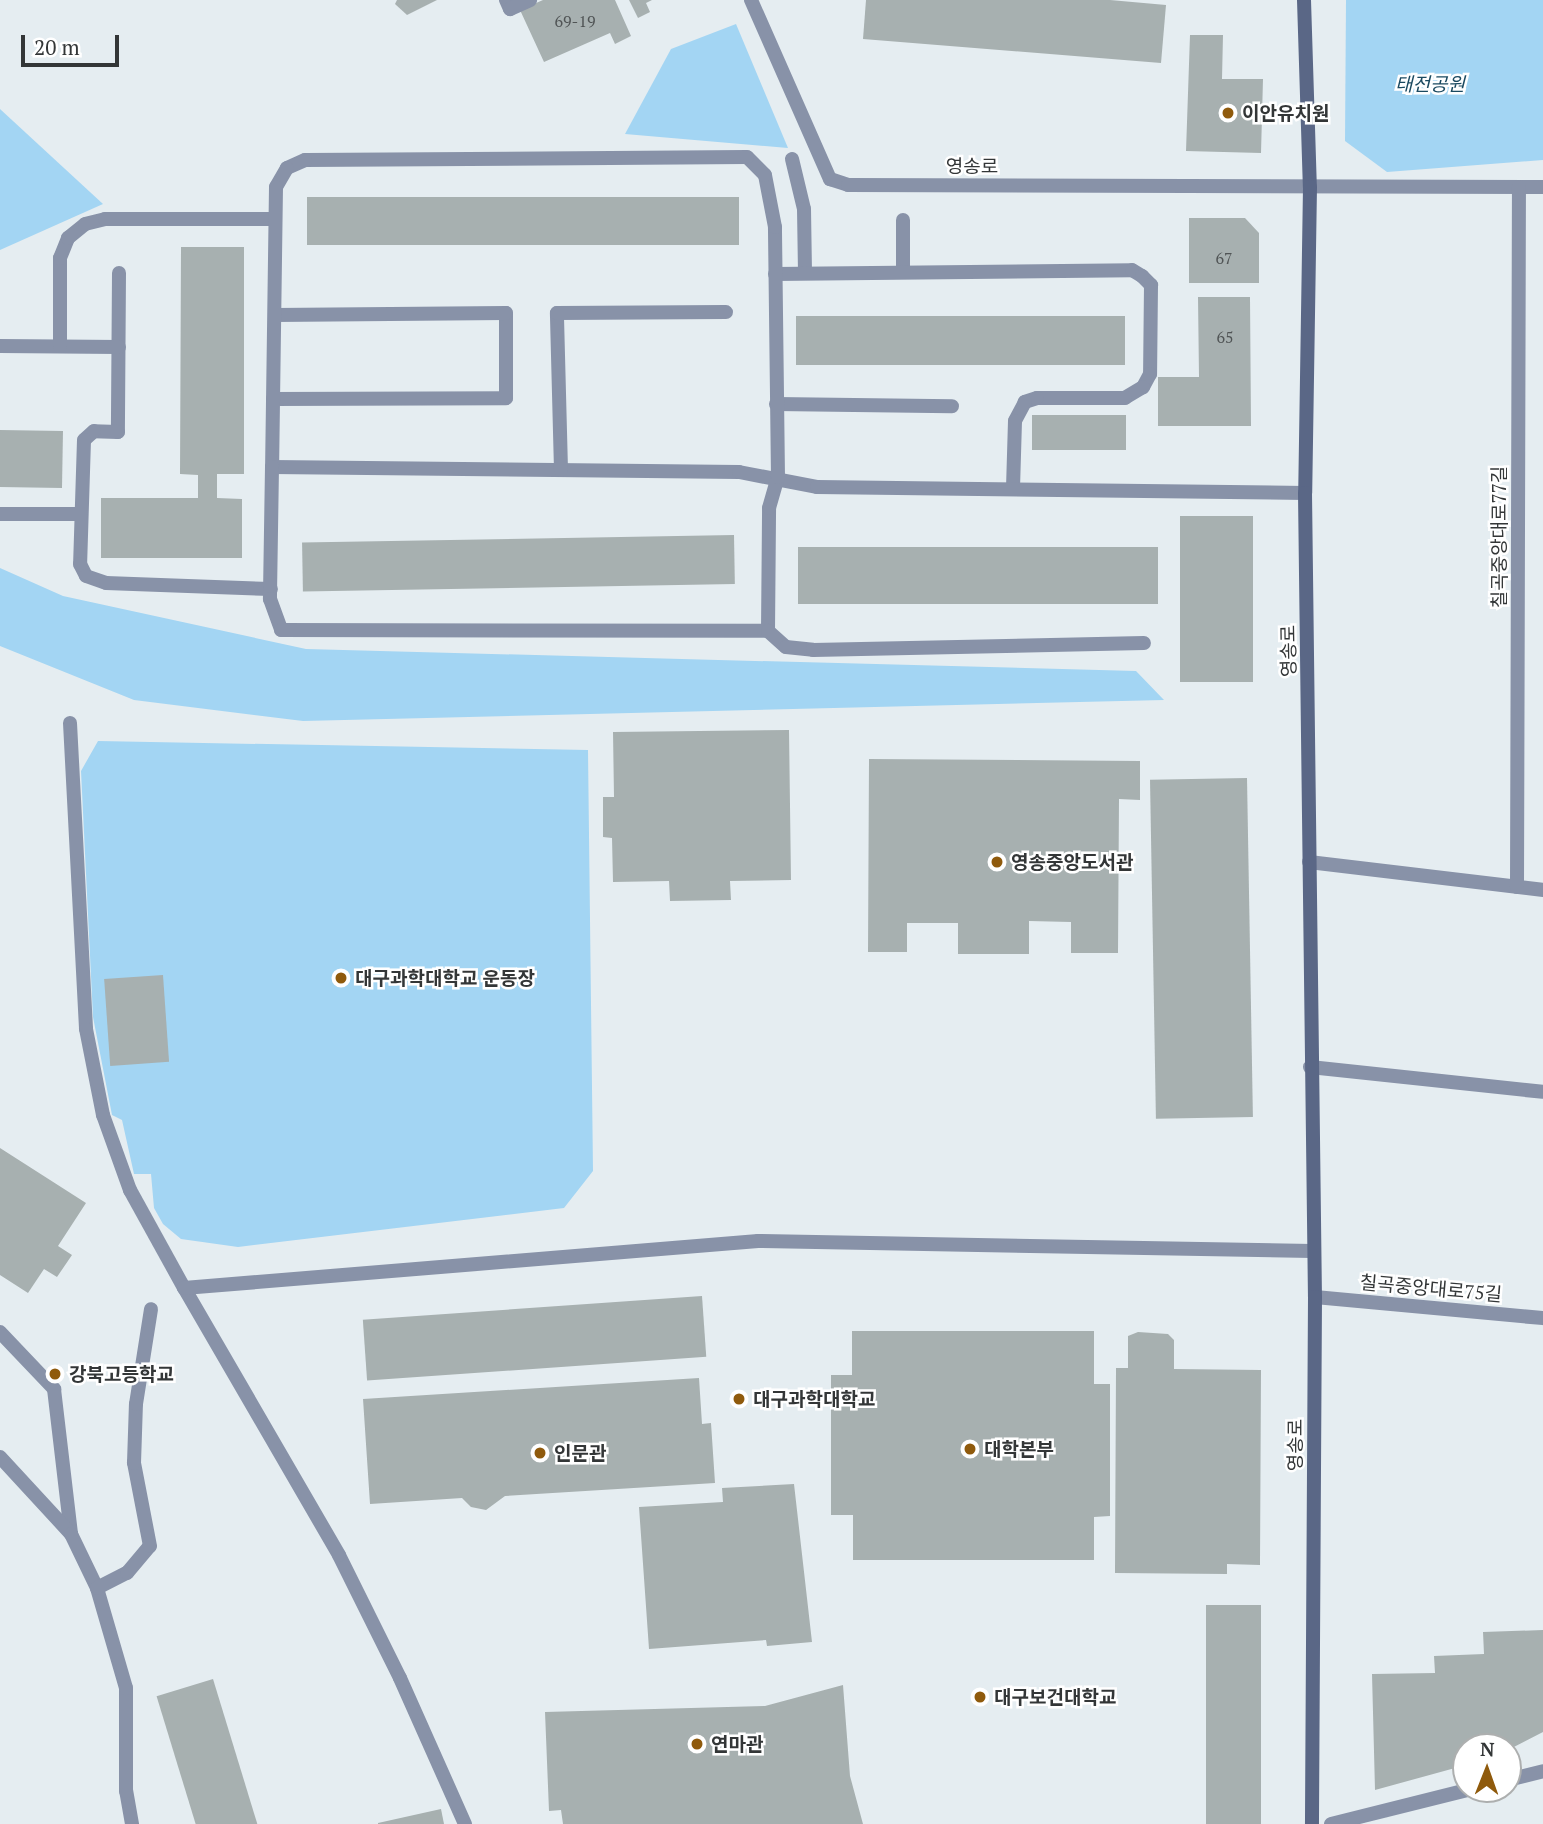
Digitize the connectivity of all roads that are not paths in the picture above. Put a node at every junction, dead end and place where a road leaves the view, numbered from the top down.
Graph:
1 (506, 0) edge
2 (530, 0) edge
3 (751, 0) edge
4 (1304, 0) edge
5 (792, 159) dead end
6 (1310, 187) junction
7 (1519, 187) junction
8 (1543, 187) edge
9 (275, 219) junction
10 (903, 220) dead end
11 (119, 272) dead end
12 (903, 272) junction
13 (805, 273) junction
14 (775, 274) junction
15 (726, 312) dead end
16 (275, 315) junction
17 (0, 346) edge
18 (61, 346) junction
19 (119, 347) junction
20 (273, 399) junction
21 (776, 404) junction
22 (952, 406) dead end
23 (272, 467) junction
24 (561, 470) junction
25 (778, 477) junction
26 (1013, 487) junction
27 (1306, 494) junction
28 (0, 514) edge
29 (81, 514) junction
30 (271, 589) junction
31 (768, 631) junction
32 (1144, 643) dead end
33 (70, 723) dead end
34 (1309, 862) junction
35 (1517, 887) junction
36 (1543, 890) edge
37 (1310, 1067) junction
38 (1543, 1092) edge
39 (1312, 1251) junction
40 (184, 1288) junction
41 (1315, 1297) junction
42 (151, 1309) dead end
43 (1543, 1318) edge
44 (0, 1332) edge
45 (0, 1457) edge
46 (71, 1534) junction
47 (97, 1588) junction
48 (1543, 1771) edge
49 (1522, 1776) edge
50 (1452, 1794) edge
51 (132, 1824) edge
52 (465, 1824) edge
53 (1312, 1824) edge
54 (1331, 1824) edge

1 - 2 street
3 - 6 street, 영송로
4 - 6 main road, 영송로
5 - 13 street
6 - 7 street
6 - 27 main road, 영송로
7 - 8 street
7 - 35 street, 칠곡중앙대로77길
9 - 14 street
9 - 16 street
9 - 18 street
10 - 12 street
11 - 19 street
12 - 13 street
12 - 26 street
13 - 14 street
14 - 21 street
15 - 24 street
16 - 20 street
16 - 20 street
17 - 18 street
18 - 19 street
19 - 29 street
20 - 23 street
21 - 22 street
21 - 25 street
23 - 24 street
23 - 30 street
24 - 25 street
25 - 26 street
25 - 31 street
26 - 27 street
27 - 34 main road, 영송로
28 - 29 street
29 - 30 street
30 - 31 street
31 - 32 street
33 - 40 street
34 - 35 street
34 - 37 main road, 영송로
35 - 36 street
37 - 38 street
37 - 39 main road, 영송로
39 - 40 street
39 - 41 main road, 영송로
40 - 52 street
41 - 43 street, 칠곡중앙대로75길
41 - 53 main road, 영송로
42 - 47 street
44 - 46 street
45 - 46 street
46 - 47 street
47 - 51 street
48 - 49 street
50 - 54 street

